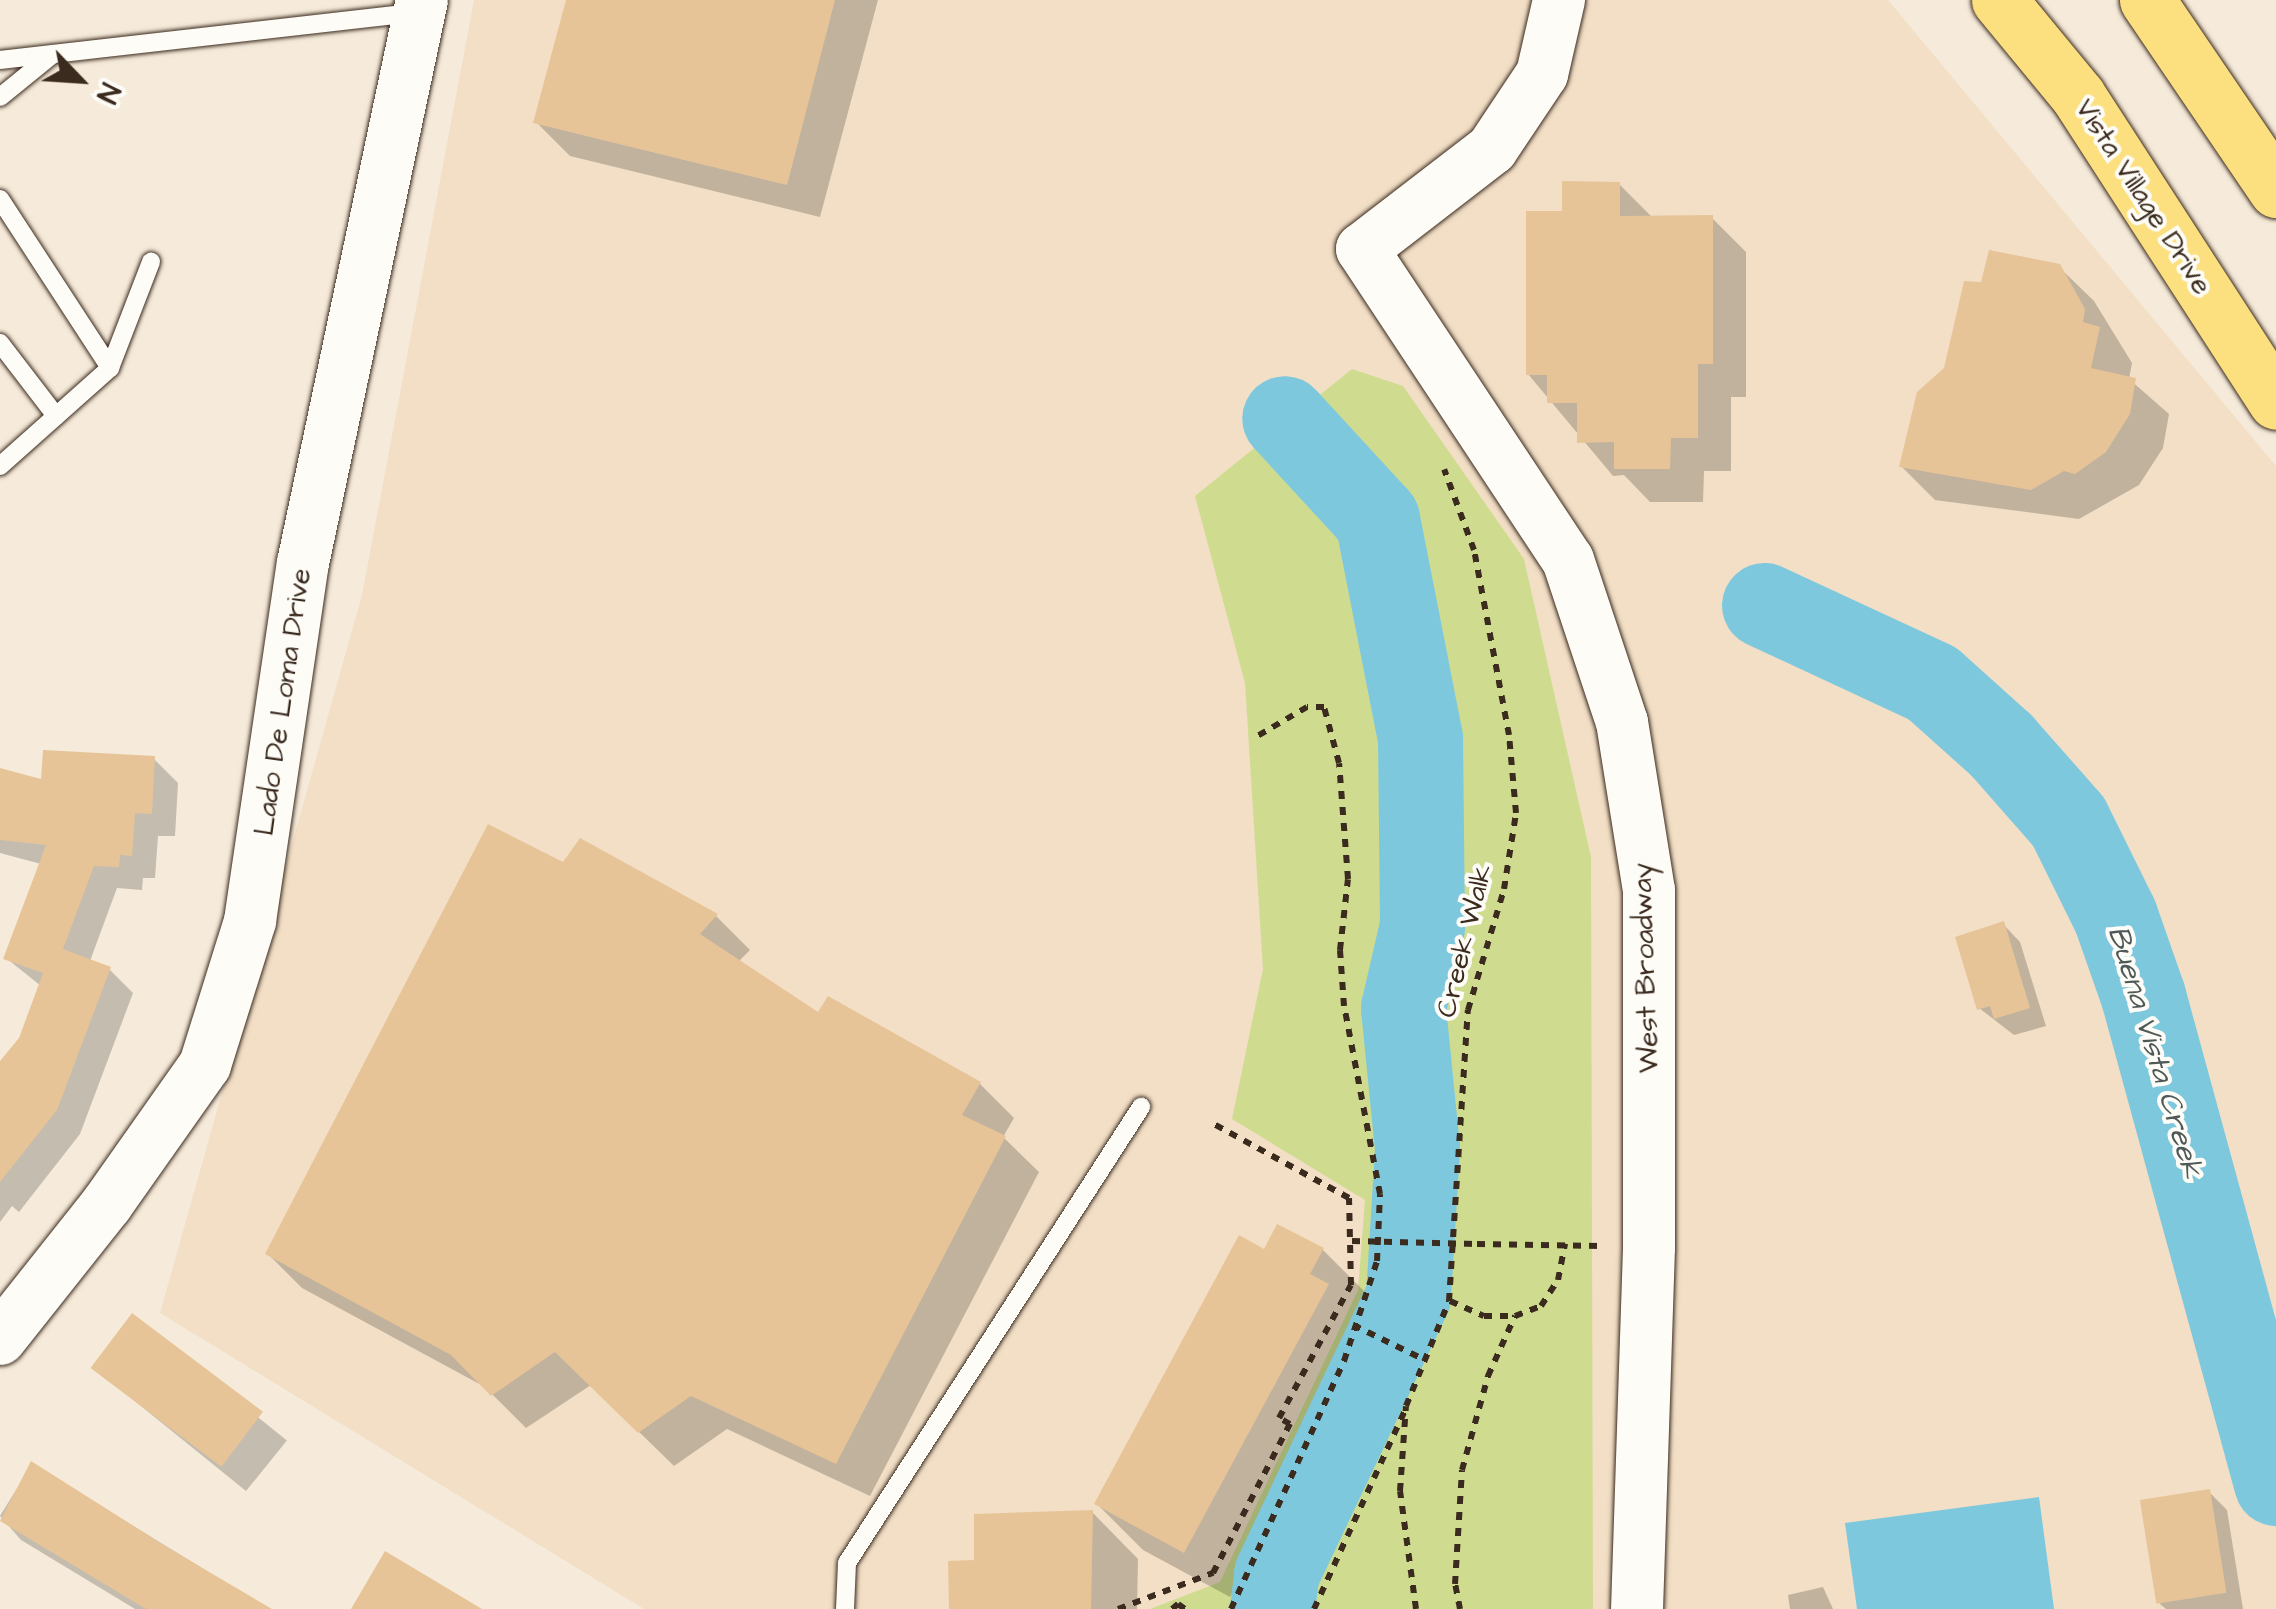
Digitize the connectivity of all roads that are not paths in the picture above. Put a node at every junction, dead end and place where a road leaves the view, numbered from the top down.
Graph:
1 (1560, 0) edge
2 (1999, 0) edge
3 (2147, 0) edge
4 (420, 6) edge
5 (54, 54) junction
6 (0, 60) edge
7 (0, 97) edge
8 (2276, 190) edge
9 (0, 199) edge
10 (150, 262) dead end
11 (0, 343) edge
12 (110, 368) junction
13 (2276, 402) edge
14 (56, 416) junction
15 (0, 466) edge
16 (1141, 1108) dead end
17 (0, 1339) edge
18 (845, 1609) edge
19 (1637, 1609) edge

1 - 19 street, West Broadway
2 - 13 main road, Vista Village Drive
3 - 8 main road
4 - 5 lane
4 - 17 street, Lado De Loma Drive
5 - 6 lane
5 - 7 lane
9 - 12 lane
10 - 12 lane
11 - 14 lane
12 - 14 lane
14 - 15 lane
16 - 18 lane

